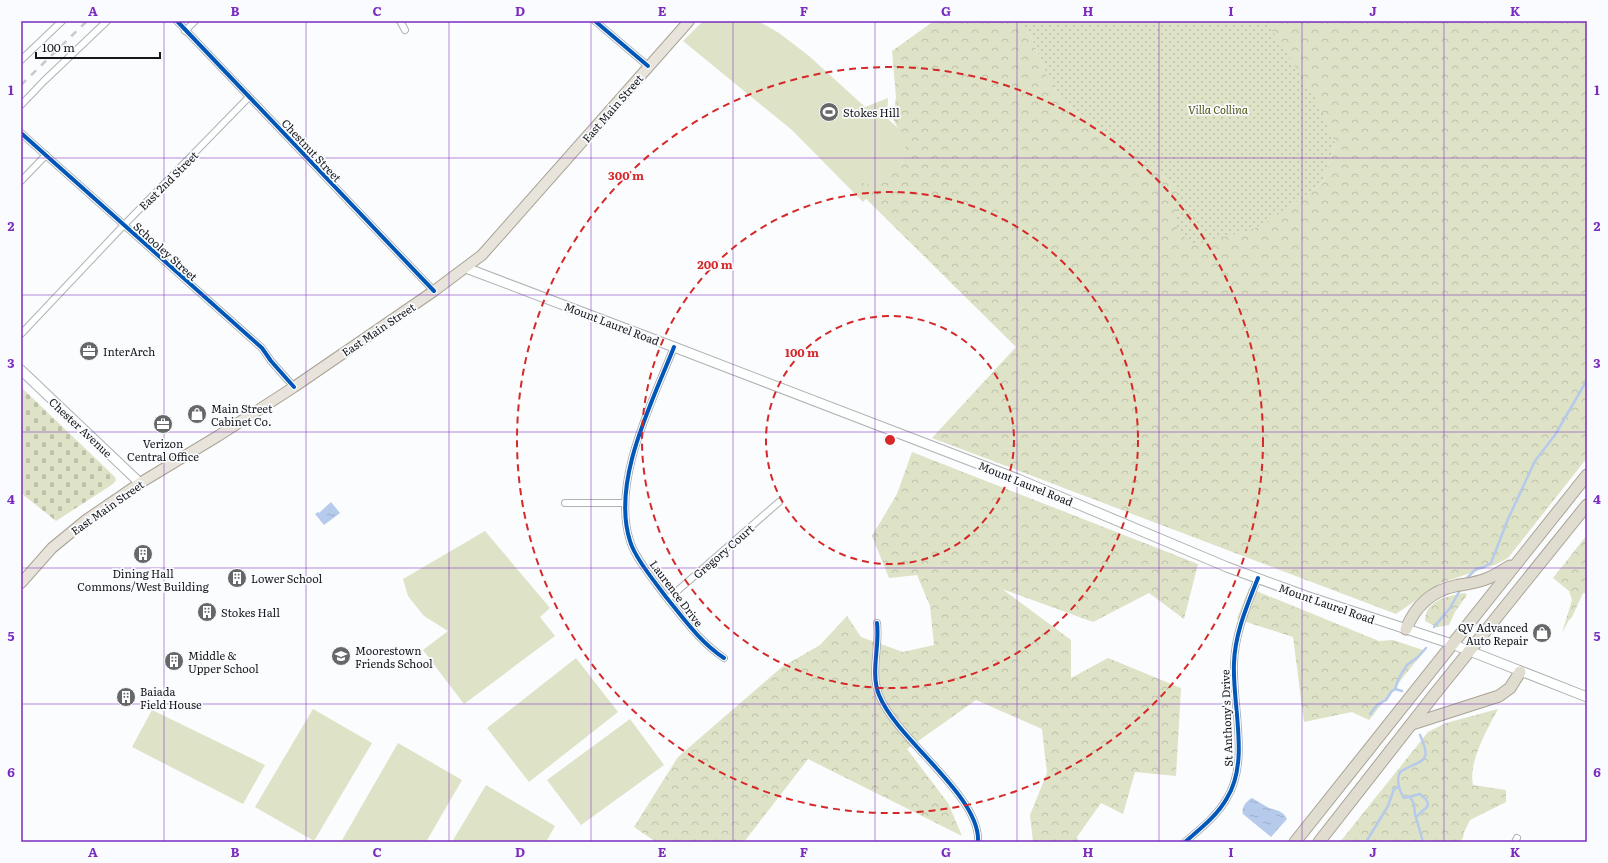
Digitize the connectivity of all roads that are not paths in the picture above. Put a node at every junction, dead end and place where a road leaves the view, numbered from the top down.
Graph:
1 (62, 21) edge
2 (107, 21) edge
3 (177, 21) edge
4 (195, 21) edge
5 (400, 21) edge
6 (595, 21) edge
7 (689, 21) edge
8 (185, 30) junction
9 (405, 30) dead end
10 (22, 58) edge
11 (648, 66) junction
12 (250, 97) junction
13 (21, 104) edge
14 (21, 133) edge
15 (46, 155) junction
16 (21, 181) edge
17 (124, 225) junction
18 (466, 268) junction
19 (434, 291) junction
20 (21, 334) edge
21 (674, 347) junction
22 (21, 370) edge
23 (294, 387) junction
24 (1587, 475) edge
25 (140, 483) junction
26 (779, 502) dead end
27 (566, 503) dead end
28 (625, 503) junction
29 (1587, 505) edge
30 (1517, 561) junction
31 (1258, 578) junction
32 (21, 583) edge
33 (668, 599) junction
34 (877, 623) dead end
35 (1406, 629) junction
36 (1452, 644) junction
37 (1469, 651) junction
38 (724, 658) dead end
39 (1520, 672) junction
40 (1587, 697) edge
41 (1411, 724) junction
42 (978, 842) edge
43 (1185, 842) edge
44 (1295, 842) edge
45 (1319, 842) edge

1 - 10 street
2 - 13 street
3 - 8 street, Chestnut Street
4 - 8 street
5 - 9 street
6 - 11 street
7 - 11 main road, East Main Street
8 - 12 street, Chestnut Street
11 - 18 main road, East Main Street
12 - 17 street, East 2nd Street
12 - 19 street, Chestnut Street
14 - 15 street, Schooley Street
15 - 16 street
15 - 17 street, Schooley Street
17 - 20 street, East 2nd Street
17 - 23 street, Schooley Street
18 - 19 main road, East Main Street
18 - 21 main road, Mount Laurel Road
19 - 23 main road, East Main Street
21 - 28 street, Laurence Drive
21 - 31 main road, Mount Laurel Road
22 - 25 main road, Chester Avenue
23 - 25 main road, East Main Street
24 - 30 highway
25 - 32 main road, East Main Street
26 - 33 street, Gregory Court
27 - 28 street
28 - 33 street, Laurence Drive
29 - 37 highway
30 - 35 highway
30 - 36 highway
31 - 35 main road, Mount Laurel Road
31 - 43 street, St Anthony's Drive
33 - 38 street, Laurence Drive
34 - 42 street
35 - 36 main road, Mount Laurel Road
36 - 37 main road, Mount Laurel Road
36 - 44 highway
37 - 39 main road, Mount Laurel Road
37 - 41 highway
39 - 40 main road, Mount Laurel Road
39 - 41 highway
41 - 45 highway

